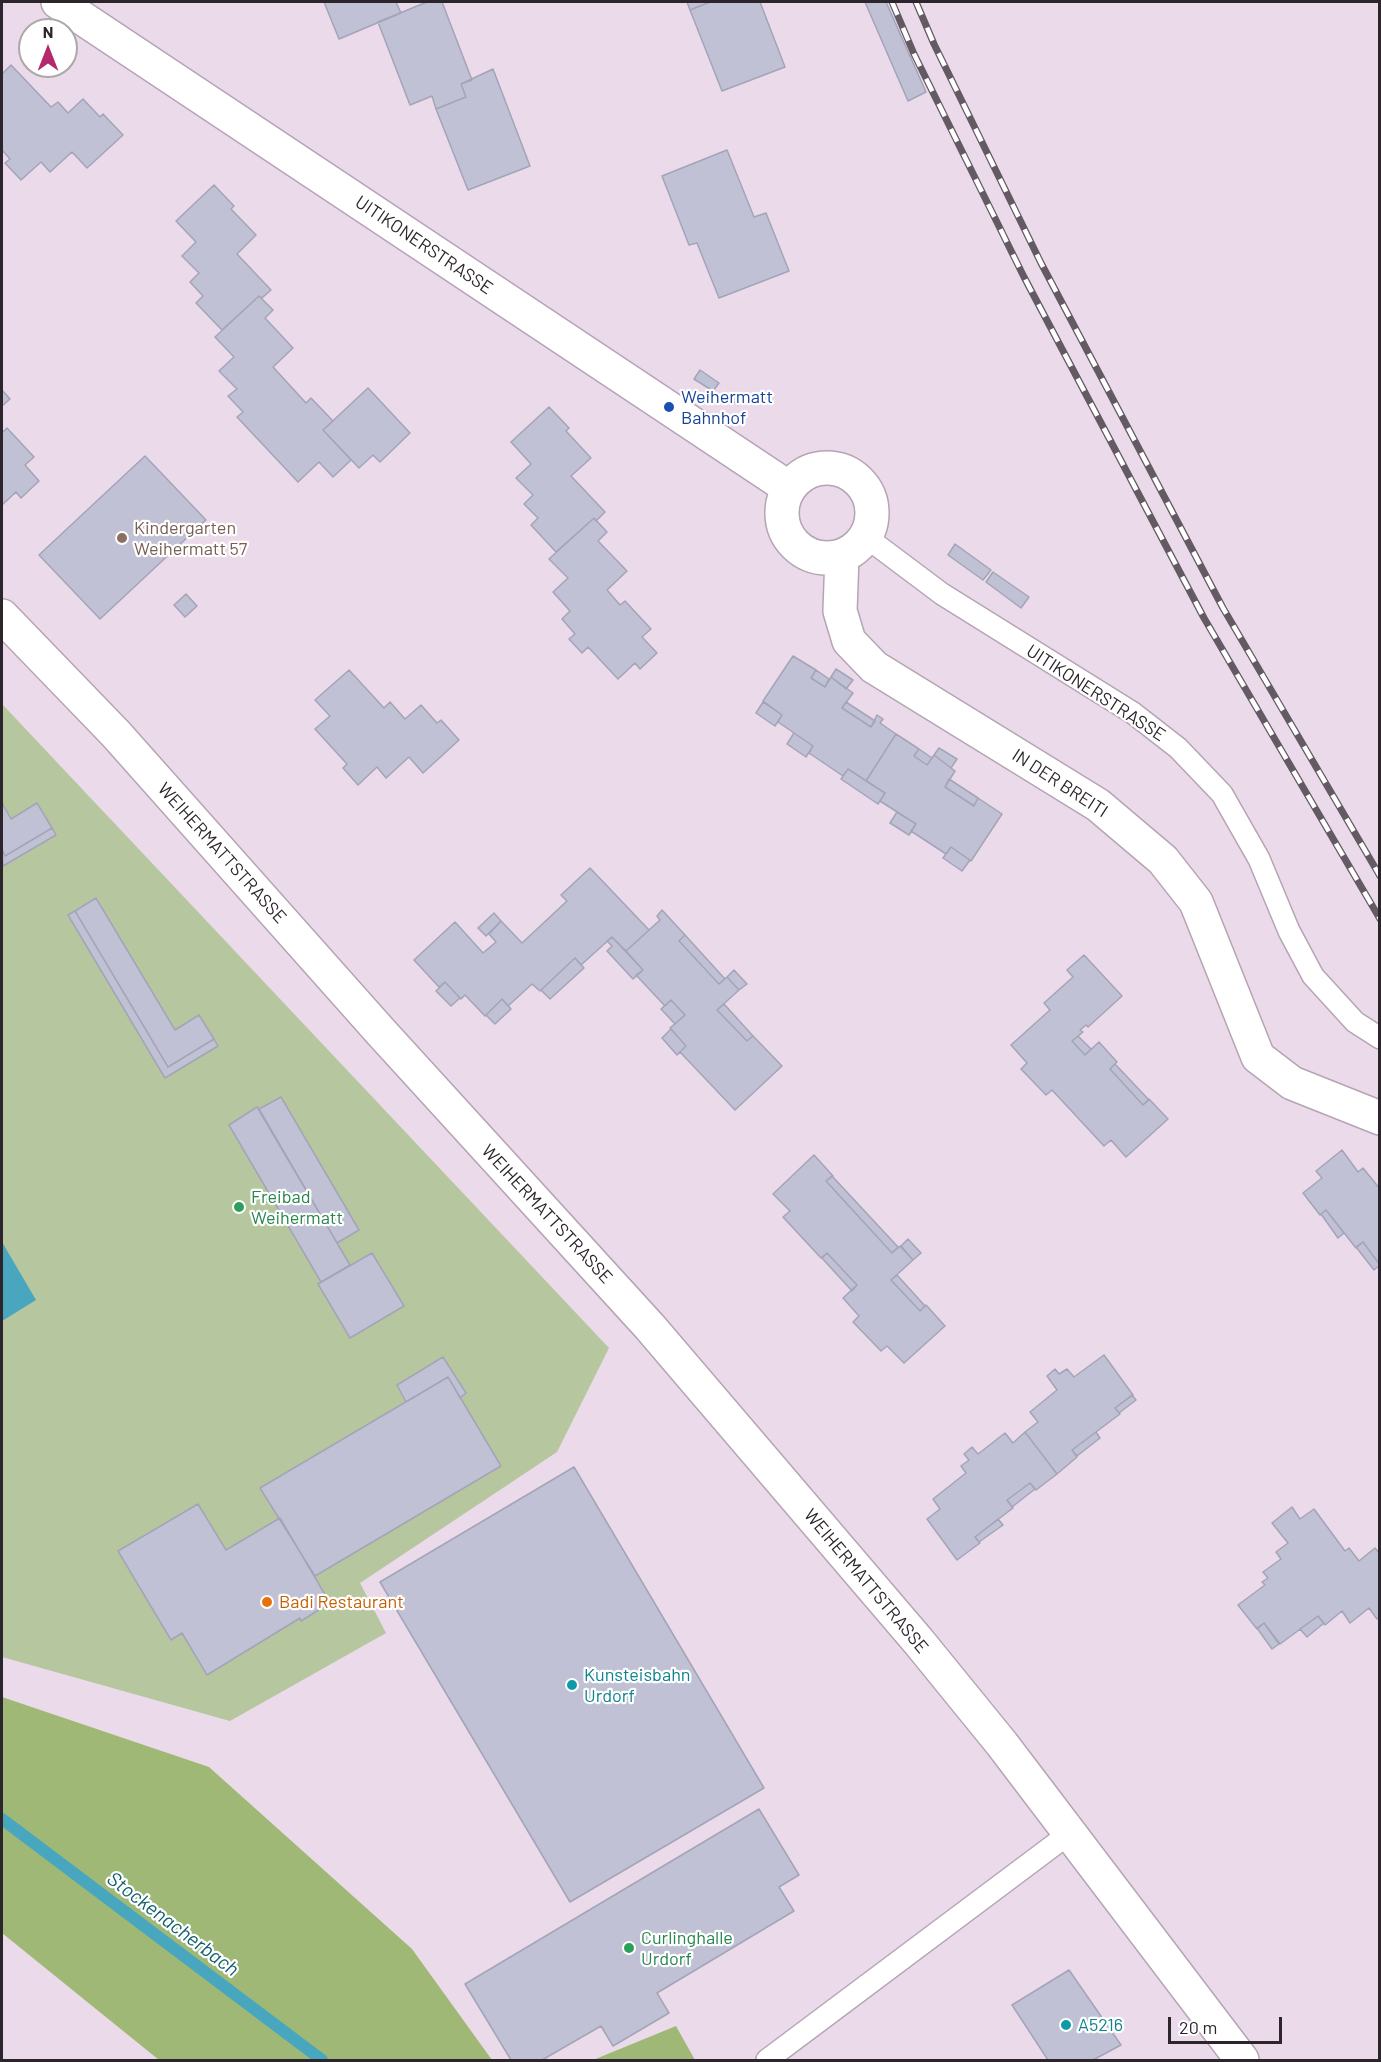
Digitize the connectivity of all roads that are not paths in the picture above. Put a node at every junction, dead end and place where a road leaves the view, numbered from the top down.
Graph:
1 (58, 2) edge
2 (789, 488) junction
3 (854, 546) junction
4 (2, 616) edge
5 (1380, 1038) edge
6 (1380, 1118) edge
7 (1070, 1833) junction
8 (767, 2061) edge
9 (1242, 2061) edge

1 - 2 street, UITIKONERSTRASSE
2 - 3 street
2 - 3 street
3 - 5 lane, UITIKONERSTRASSE
3 - 6 street, IN DER BREITI
4 - 7 street, WEIHERMATTSTRASSE
7 - 8 lane
7 - 9 street, WEIHERMATTSTRASSE

